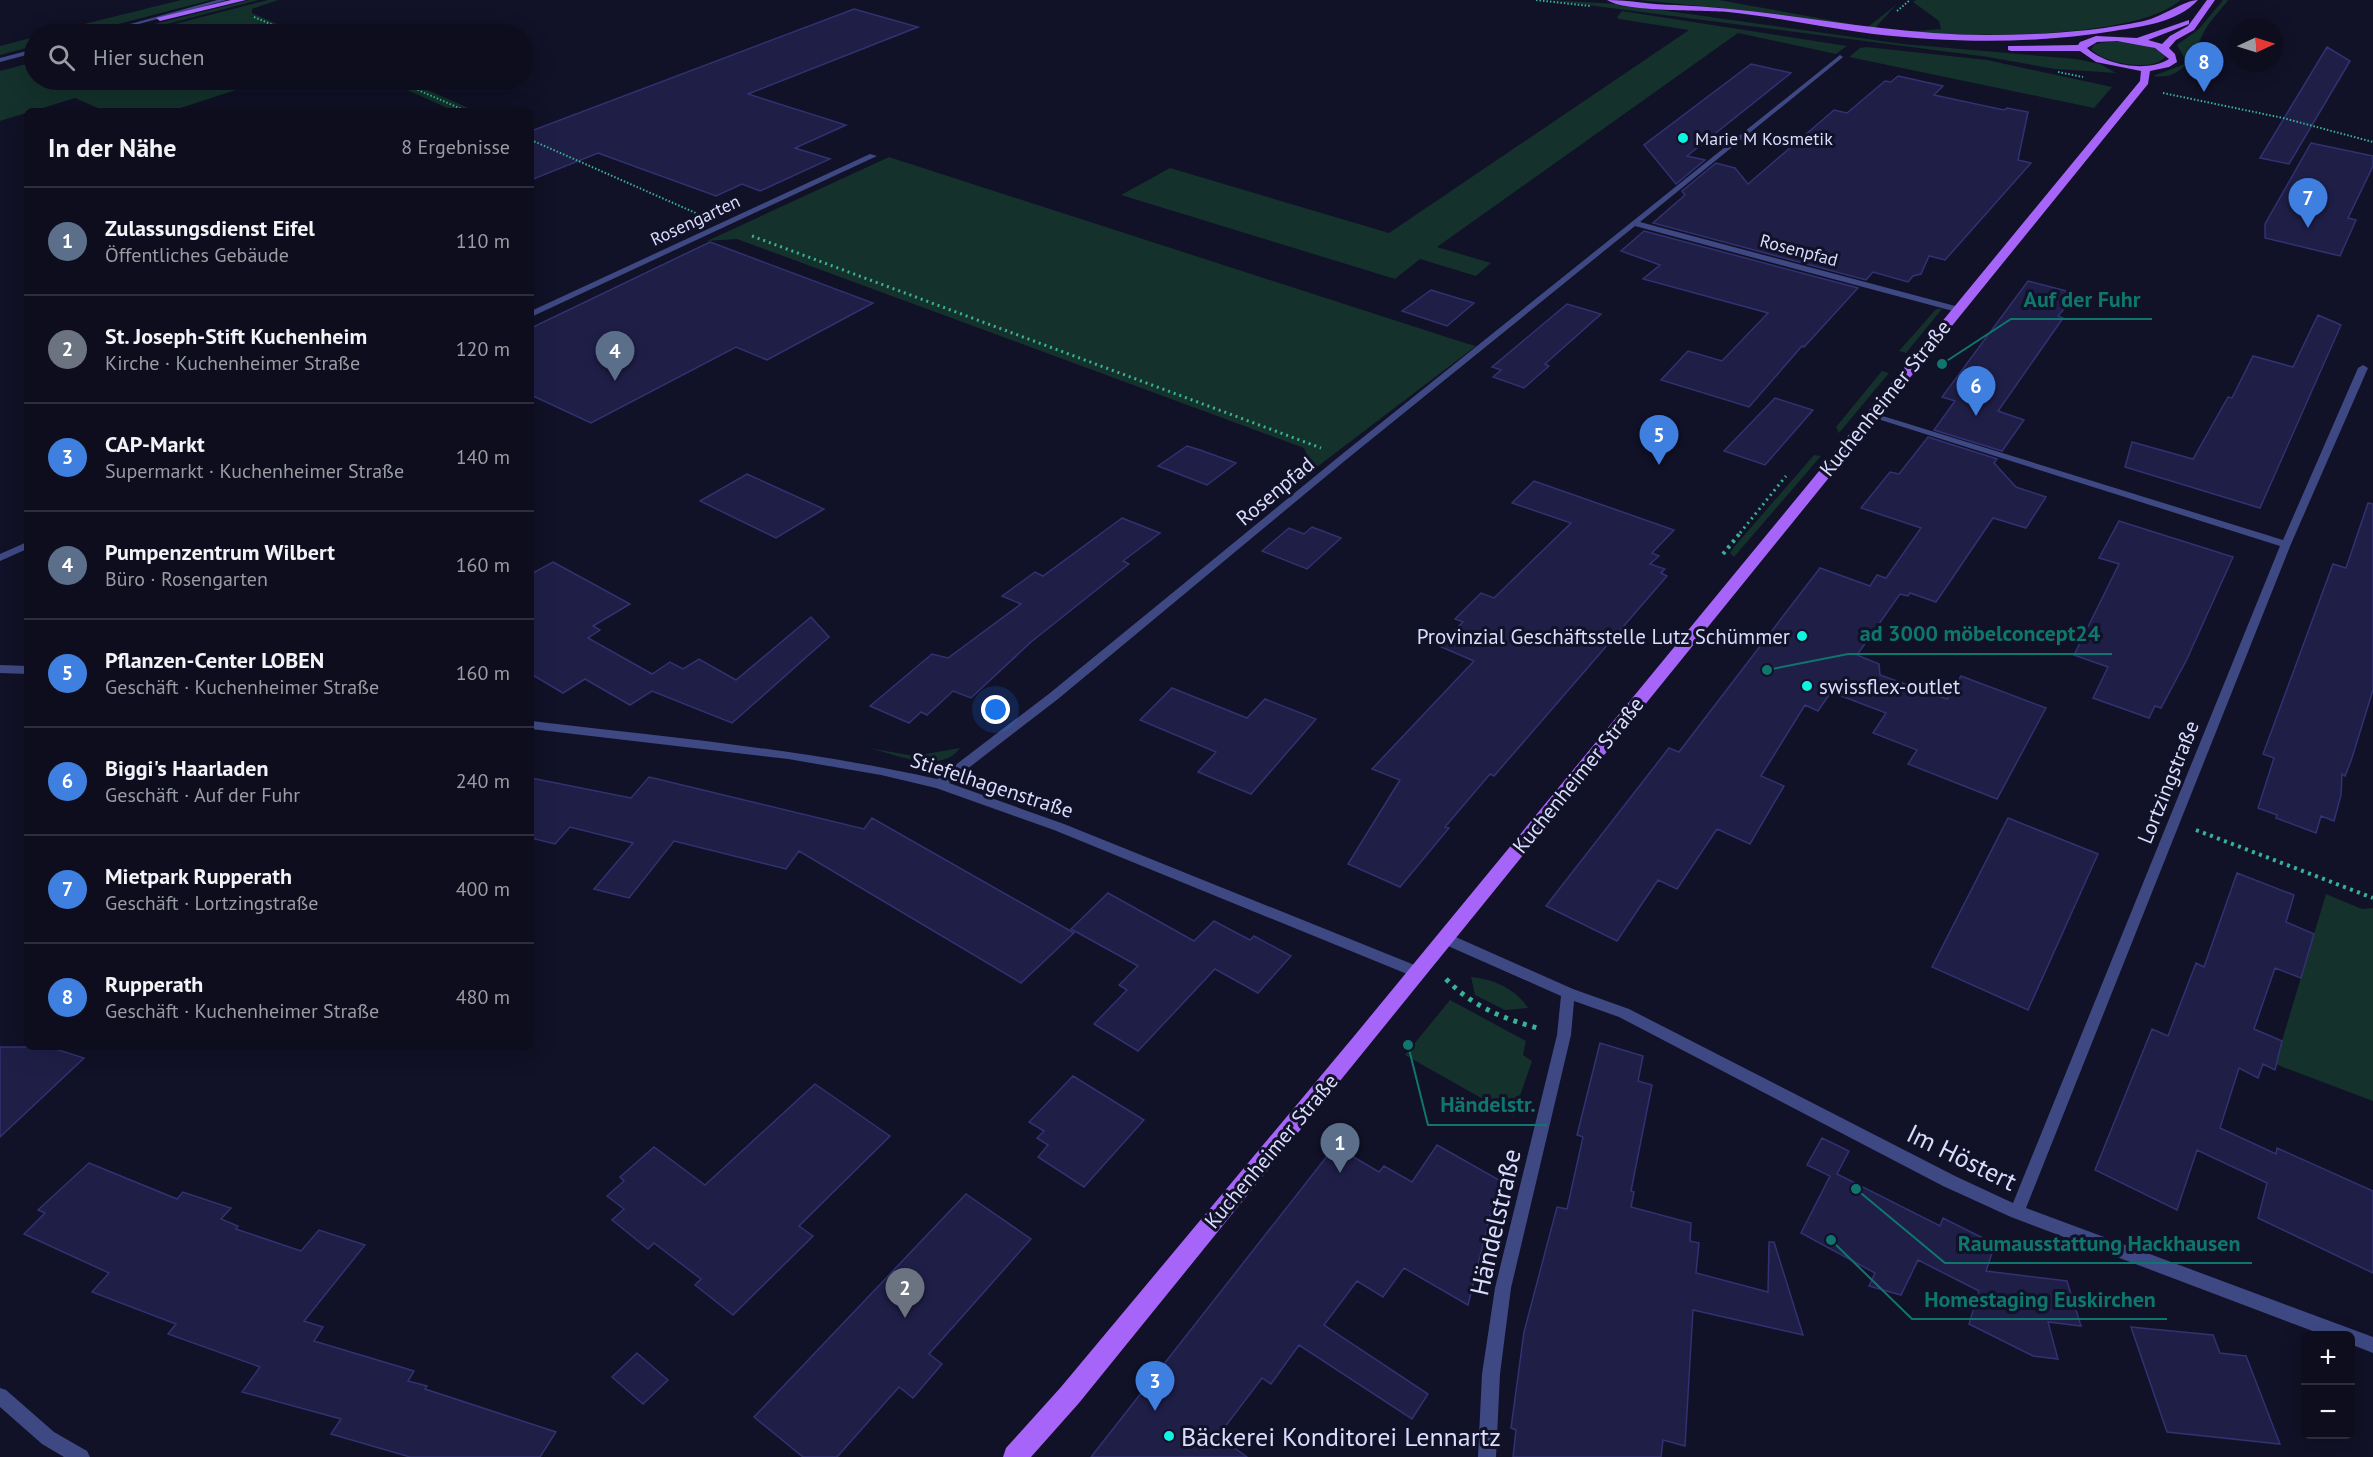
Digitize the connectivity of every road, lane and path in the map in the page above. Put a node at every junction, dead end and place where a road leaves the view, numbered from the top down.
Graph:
1 (224, 0) edge
2 (242, 0) edge
3 (1611, 0) edge
4 (2194, 0) edge
5 (2211, 0) edge
6 (1673, 8) junction
7 (247, 14) dead end
8 (2197, 16) junction
9 (160, 18) junction
10 (136, 24) edge
11 (270, 24) edge
12 (2137, 41) junction
13 (2082, 48) junction
14 (1993, 49) junction
15 (2163, 49) junction
16 (24, 54) edge
17 (1840, 57) dead end
18 (2094, 58) junction
19 (0, 60) edge
20 (2116, 65) junction
21 (2146, 68) junction
22 (2132, 83) junction
23 (418, 90) edge
24 (459, 108) edge
25 (534, 141) edge
26 (2373, 142) edge
27 (873, 156) dead end
28 (1633, 223) junction
29 (724, 226) junction
30 (1956, 309) junction
31 (534, 313) edge
32 (2362, 368) dead end
33 (1870, 416) junction
34 (1344, 457) junction
35 (2286, 544) junction
36 (24, 546) edge
37 (0, 558) edge
38 (0, 669) edge
39 (24, 670) edge
40 (534, 725) edge
41 (939, 784) junction
42 (2173, 822) junction
43 (2373, 898) edge
44 (1444, 938) junction
45 (1423, 965) junction
46 (1568, 993) junction
47 (1564, 1035) junction
48 (2017, 1212) junction
49 (2336, 1331) edge
50 (2355, 1338) edge
51 (2373, 1345) edge
52 (0, 1396) edge
53 (81, 1457) edge
54 (1015, 1457) edge
55 (1486, 1457) edge

1 - 9 street
2 - 9 main road
3 - 6 main road
4 - 6 main road
5 - 8 main road
6 - 14 main road
7 - 11 path
8 - 12 main road
8 - 15 main road
9 - 10 street
12 - 13 main road
12 - 15 main road
13 - 14 main road
13 - 18 main road
14 - 18 main road
15 - 21 main road
16 - 19 street
17 - 28 street, Rosenpfad
18 - 20 main road
20 - 21 main road
20 - 22 main road
21 - 22 main road, Kuchenheimer Straße
22 - 26 path
22 - 30 main road, Kuchenheimer Straße
23 - 24 path
25 - 29 path
27 - 29 street, Rosengarten
28 - 30 street, Rosenpfad
28 - 34 street, Rosenpfad
29 - 31 street, Rosengarten
29 - 34 path
30 - 33 main road, Kuchenheimer Straße
32 - 35 street, Lortzingstraße
33 - 35 street
33 - 44 main road, Kuchenheimer Straße
34 - 41 street, Rosenpfad
35 - 42 street, Lortzingstraße
36 - 37 street
38 - 39 street
40 - 41 street, Stiefelhagenstraße
41 - 45 street, Stiefelhagenstraße
42 - 43 path
42 - 48 street, Lortzingstraße
44 - 45 main road, Kuchenheimer Straße
44 - 46 street
45 - 47 path
45 - 54 main road, Kuchenheimer Straße
46 - 47 street, Händelstraße
46 - 48 street, Im Höstert
47 - 55 street, Händelstraße
48 - 49 street, Im Höstert
50 - 51 street, Im Höstert
52 - 53 street

